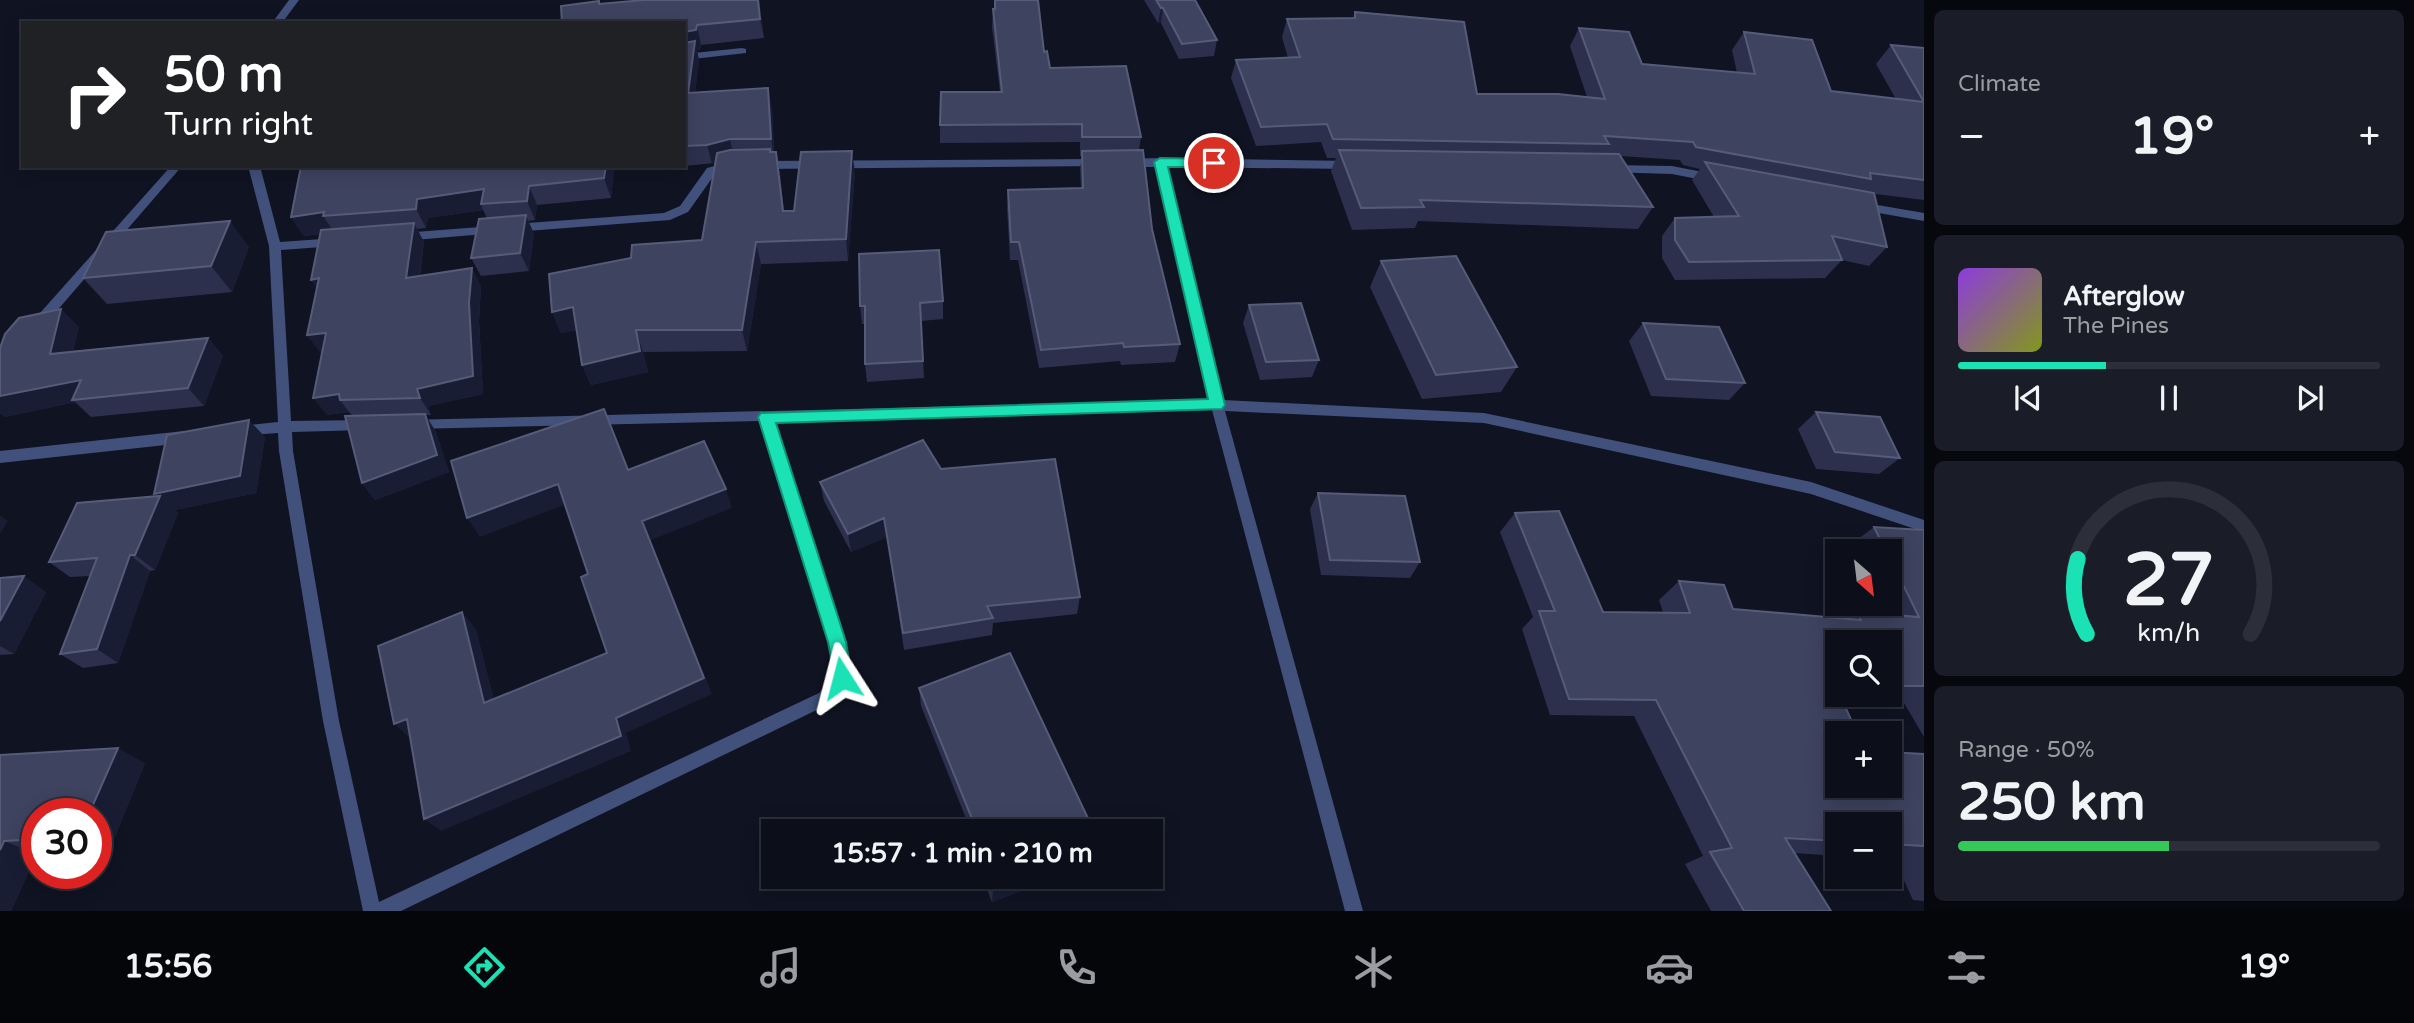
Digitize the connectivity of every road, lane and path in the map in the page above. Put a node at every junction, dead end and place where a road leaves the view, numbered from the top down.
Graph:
1 (294, 0) edge
2 (278, 21) edge
3 (742, 51) dead end
4 (686, 57) edge
5 (1160, 162) junction
6 (1368, 166) edge
7 (175, 168) edge
8 (255, 168) edge
9 (1603, 169) edge
10 (1725, 181) edge
11 (1844, 203) edge
12 (1924, 217) edge
13 (383, 238) edge
14 (343, 241) edge
15 (275, 246) junction
16 (28, 334) edge
17 (1217, 405) junction
18 (766, 417) junction
19 (284, 426) junction
20 (230, 432) edge
21 (203, 435) edge
22 (0, 457) edge
23 (1924, 526) edge
24 (372, 911) edge
25 (381, 911) edge
26 (1354, 911) edge

1 - 2 street
3 - 4 street
5 - 6 street
5 - 13 street
5 - 17 street
7 - 16 street
8 - 15 street
9 - 10 street
11 - 12 street
14 - 15 street
15 - 19 street
17 - 18 street
17 - 23 street
17 - 26 street
18 - 19 street
18 - 25 street
19 - 20 street
19 - 24 street
21 - 22 street

